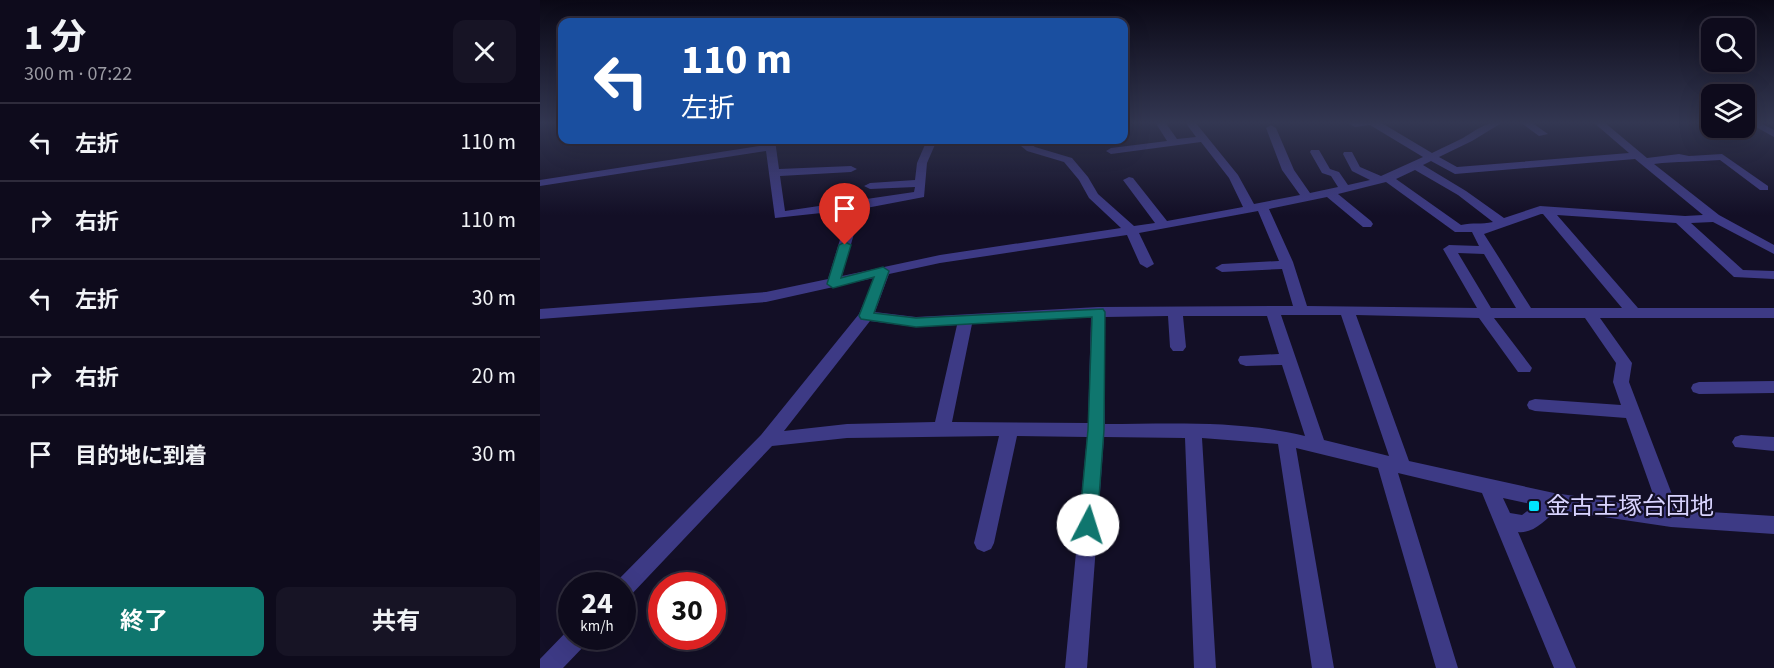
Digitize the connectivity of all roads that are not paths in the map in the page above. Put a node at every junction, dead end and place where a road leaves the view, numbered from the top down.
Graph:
1 (712, 153) edge
2 (772, 153) edge
3 (926, 153) edge
4 (1045, 153) edge
5 (1215, 153) edge
6 (1281, 153) edge
7 (1316, 153) edge
8 (1425, 153) edge
9 (1439, 153) edge
10 (1634, 153) edge
11 (1348, 154) dead end
12 (1431, 157) junction
13 (1641, 159) junction
14 (1415, 165) junction
15 (851, 169) dead end
16 (775, 173) junction
17 (1384, 179) junction
18 (1129, 180) dead end
19 (540, 183) edge
20 (921, 183) junction
21 (870, 186) dead end
22 (1764, 188) dead end
23 (1345, 189) junction
24 (1328, 192) junction
25 (1306, 196) junction
26 (1256, 206) junction
27 (856, 207) junction
28 (1547, 211) junction
29 (1714, 218) junction
30 (1680, 220) junction
31 (1502, 223) junction
32 (1367, 224) dead end
33 (1163, 225) junction
34 (1131, 230) junction
35 (1479, 230) junction
36 (1487, 250) junction
37 (1774, 250) edge
38 (1147, 264) dead end
39 (1287, 265) junction
40 (1222, 268) dead end
41 (883, 271) junction
42 (1774, 275) edge
43 (833, 284) junction
44 (1302, 311) junction
45 (1347, 311) junction
46 (1098, 312) junction
47 (1273, 312) junction
48 (1633, 312) junction
49 (1175, 313) junction
50 (1485, 313) junction
51 (1589, 313) junction
52 (1774, 313) edge
53 (540, 314) edge
54 (1527, 314) junction
55 (866, 316) junction
56 (965, 320) junction
57 (1178, 347) dead end
58 (1288, 359) junction
59 (1246, 360) dead end
60 (1524, 368) dead end
61 (1774, 387) edge
62 (1699, 388) dead end
63 (1535, 405) dead end
64 (1632, 412) junction
65 (942, 429) junction
66 (1096, 430) junction
67 (1009, 431) junction
68 (1193, 431) junction
69 (1286, 438) junction
70 (767, 440) junction
71 (1741, 442) dead end
72 (1774, 444) edge
73 (1317, 446) junction
74 (1394, 465) junction
75 (1490, 486) junction
76 (1554, 501) junction
77 (1671, 518) junction
78 (1505, 521) junction
79 (1774, 525) edge
80 (984, 543) dead end
81 (636, 576) edge
82 (564, 650) edge
83 (547, 668) edge
84 (1076, 668) edge
85 (1204, 668) edge
86 (1323, 668) edge
87 (1447, 668) edge
88 (1564, 668) edge

1 - 19 street
2 - 16 street
3 - 20 street
4 - 34 street
5 - 26 street
6 - 25 street
7 - 23 street
8 - 12 street
9 - 12 street
10 - 13 street
11 - 17 street
12 - 13 street
12 - 14 street
13 - 22 street
13 - 29 street
14 - 17 street
14 - 31 street
15 - 16 street
16 - 27 street
17 - 23 street
17 - 35 street
18 - 33 street
20 - 21 street
20 - 27 street
23 - 24 street
24 - 25 street
24 - 32 street
25 - 26 street
26 - 33 street
26 - 39 street
27 - 43 street
28 - 30 street
28 - 31 street
28 - 48 street
29 - 30 street
29 - 37 street
30 - 42 street
31 - 35 street
33 - 34 street
34 - 38 street
34 - 41 street
35 - 36 street
36 - 50 street
36 - 54 street
39 - 40 street
39 - 44 street
41 - 43 street
41 - 55 street
43 - 53 street
44 - 45 street
44 - 47 street
45 - 50 street
45 - 74 street
46 - 49 street
46 - 56 street
46 - 66 street
47 - 49 street
47 - 58 street
48 - 51 street
48 - 52 street
49 - 57 street
50 - 54 street
50 - 60 street
51 - 54 street
51 - 64 street
55 - 56 street
55 - 70 street
56 - 65 street
58 - 59 street
58 - 73 street
61 - 62 street
63 - 64 street
64 - 77 street
65 - 67 street
65 - 70 street
66 - 67 street
66 - 68 street
66 - 84 street
67 - 80 street
68 - 69 street
68 - 85 street
69 - 73 street
69 - 86 street
70 - 81 street
71 - 72 street
73 - 74 street
74 - 75 street
74 - 87 street
75 - 76 street
75 - 78 street
76 - 77 street
76 - 78 street
77 - 79 street
78 - 88 street
82 - 83 street

